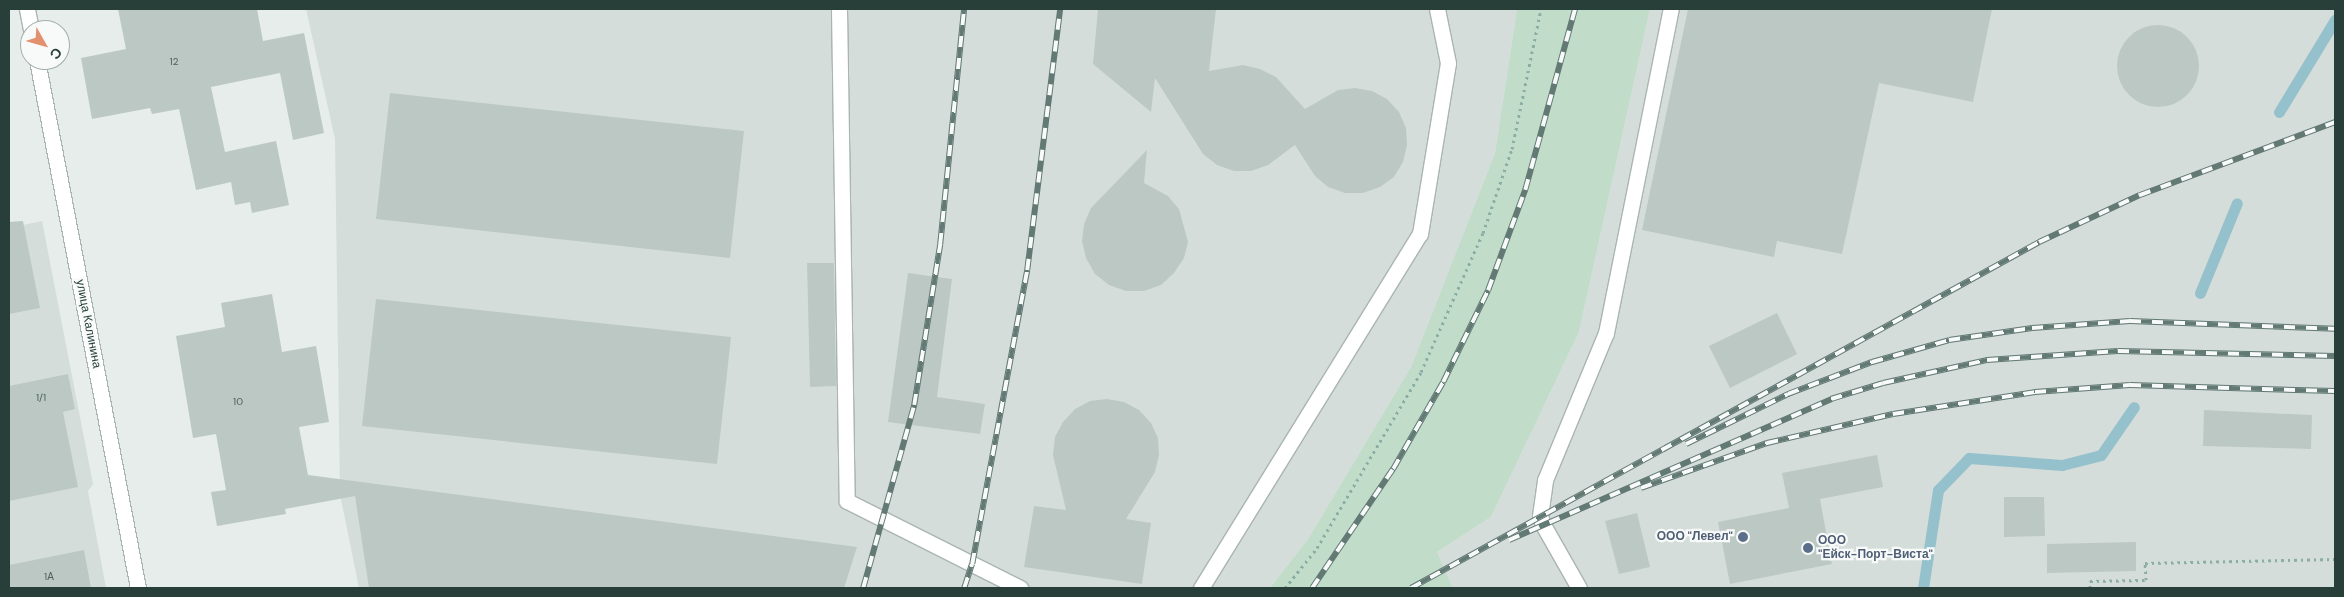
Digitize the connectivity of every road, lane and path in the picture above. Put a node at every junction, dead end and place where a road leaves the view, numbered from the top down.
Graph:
1 (839, 9) edge
2 (1437, 9) edge
3 (1541, 9) edge
4 (1671, 9) edge
5 (39, 70) edge
6 (2335, 559) edge
7 (138, 588) edge
8 (1020, 588) edge
9 (1202, 588) edge
10 (1285, 588) edge
11 (1579, 588) edge
12 (2090, 588) edge

1 - 8 street
2 - 9 street
3 - 10 path
4 - 11 street
5 - 7 street, улица Калинина
6 - 12 path

